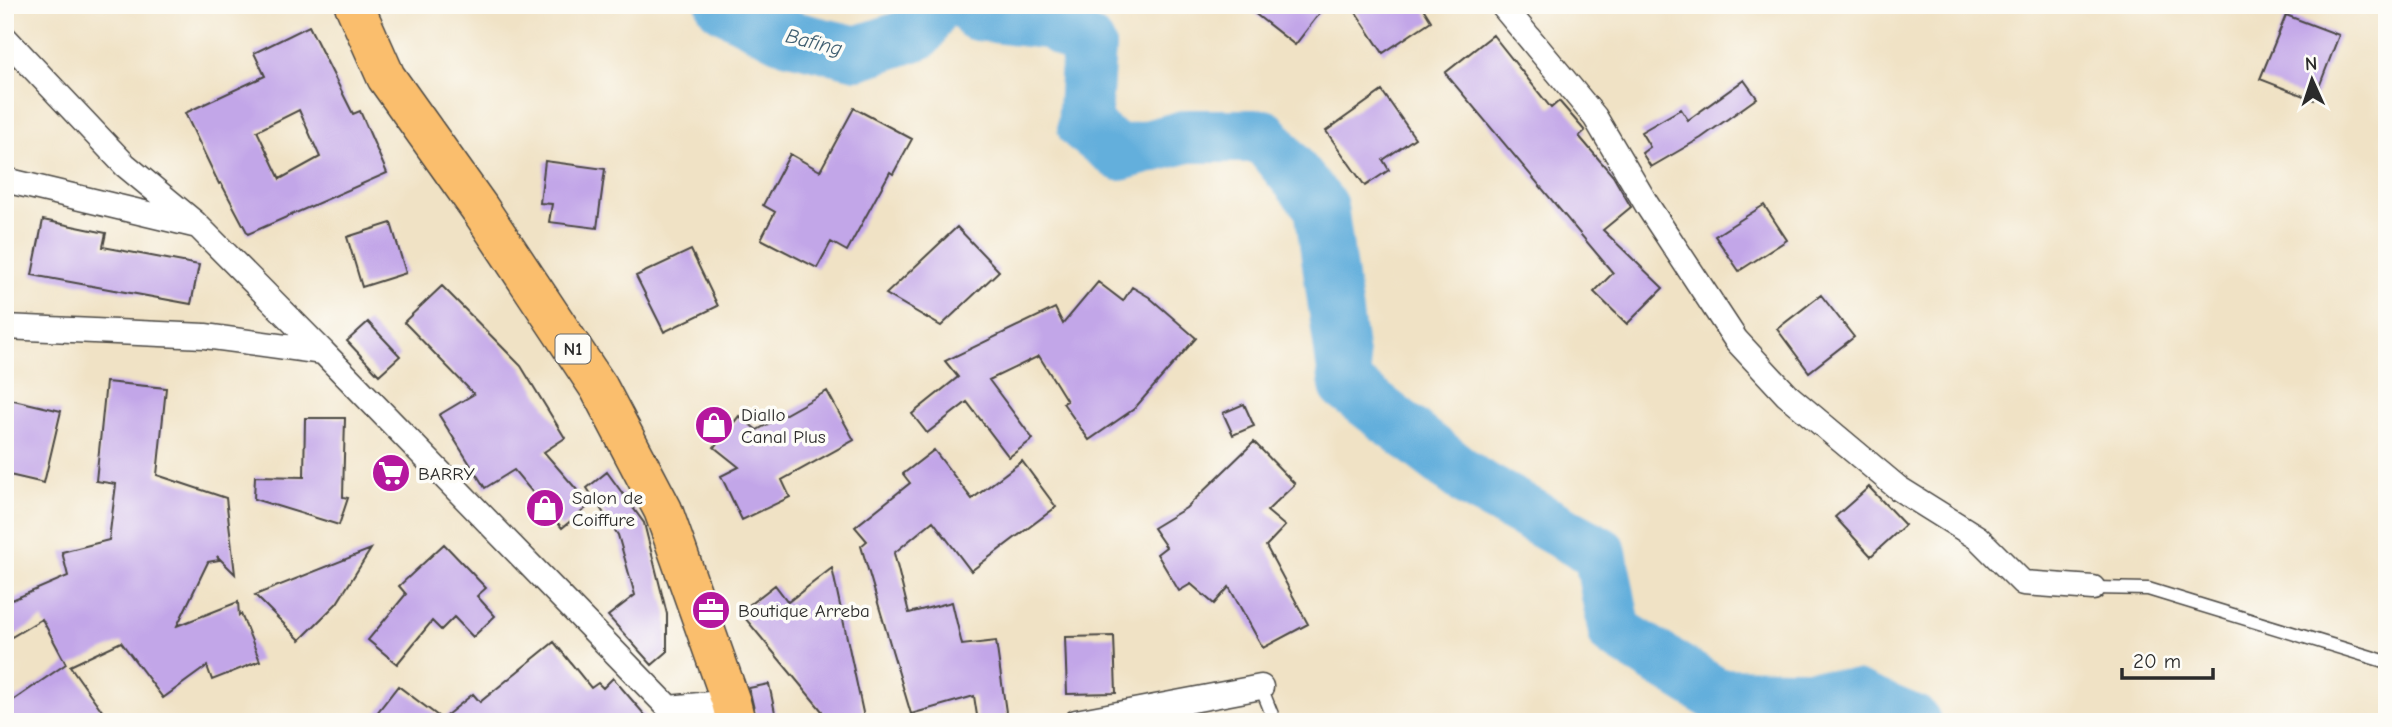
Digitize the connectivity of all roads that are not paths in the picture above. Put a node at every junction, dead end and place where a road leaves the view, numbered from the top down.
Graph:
1 (354, 5) edge
2 (1502, 5) edge
3 (5, 38) edge
4 (5, 180) edge
5 (198, 226) junction
6 (5, 327) edge
7 (323, 352) junction
8 (2093, 588) joint
9 (2387, 662) edge
10 (1261, 687) joint
11 (733, 712) edge
12 (1076, 722) edge
13 (1275, 722) edge

1 - 11 highway, N1
2 - 8 street
3 - 5 street
4 - 5 street
5 - 7 street
6 - 7 street
7 - 11 street
8 - 9 lane
10 - 12 street
10 - 13 lane

